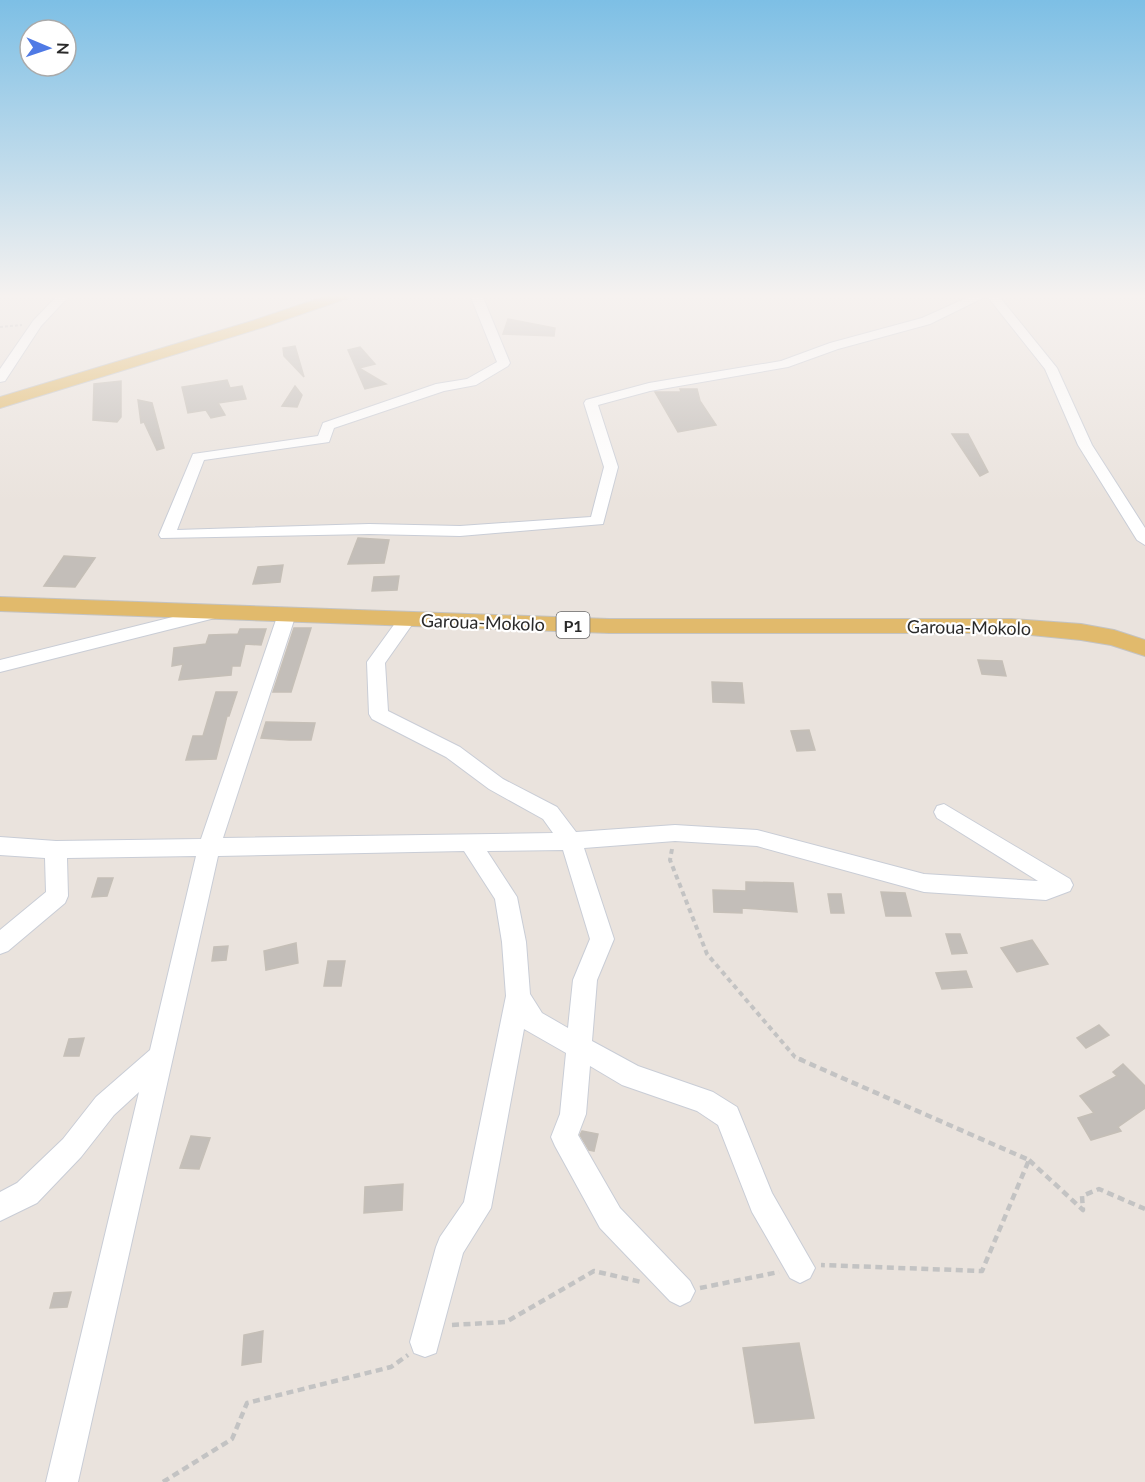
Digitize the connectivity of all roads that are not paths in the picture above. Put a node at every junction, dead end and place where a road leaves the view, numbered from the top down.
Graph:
1 (9, 364) edge
2 (127, 364) edge
3 (502, 364) edge
4 (783, 364) edge
5 (1048, 364) edge
6 (0, 378) edge
7 (0, 403) edge
8 (1145, 540) edge
9 (0, 603) edge
10 (221, 611) junction
11 (287, 614) junction
12 (407, 620) junction
13 (1145, 648) edge
14 (0, 666) edge
15 (944, 812) dead end
16 (571, 842) junction
17 (470, 843) junction
18 (0, 846) edge
19 (209, 848) junction
20 (56, 850) junction
21 (0, 944) edge
22 (518, 996) junction
23 (579, 1047) junction
24 (161, 1056) junction
25 (0, 1207) edge
26 (800, 1268) road end
27 (680, 1291) road end
28 (425, 1342) road end
29 (62, 1482) edge

1 - 6 street
2 - 7 main road
3 - 4 street
5 - 8 street
9 - 10 main road, Garoua-Mokolo / P1
10 - 11 main road, Garoua-Mokolo / P1
10 - 14 street
11 - 12 main road, Garoua-Mokolo / P1
11 - 19 street
12 - 13 main road, Garoua-Mokolo / P1
12 - 16 street
15 - 16 street
16 - 17 street
16 - 23 street
17 - 19 street
17 - 22 street
18 - 20 street
19 - 20 street
19 - 24 street
20 - 21 street
22 - 23 street
22 - 28 street
23 - 26 street
23 - 27 street
24 - 25 street
24 - 29 street

